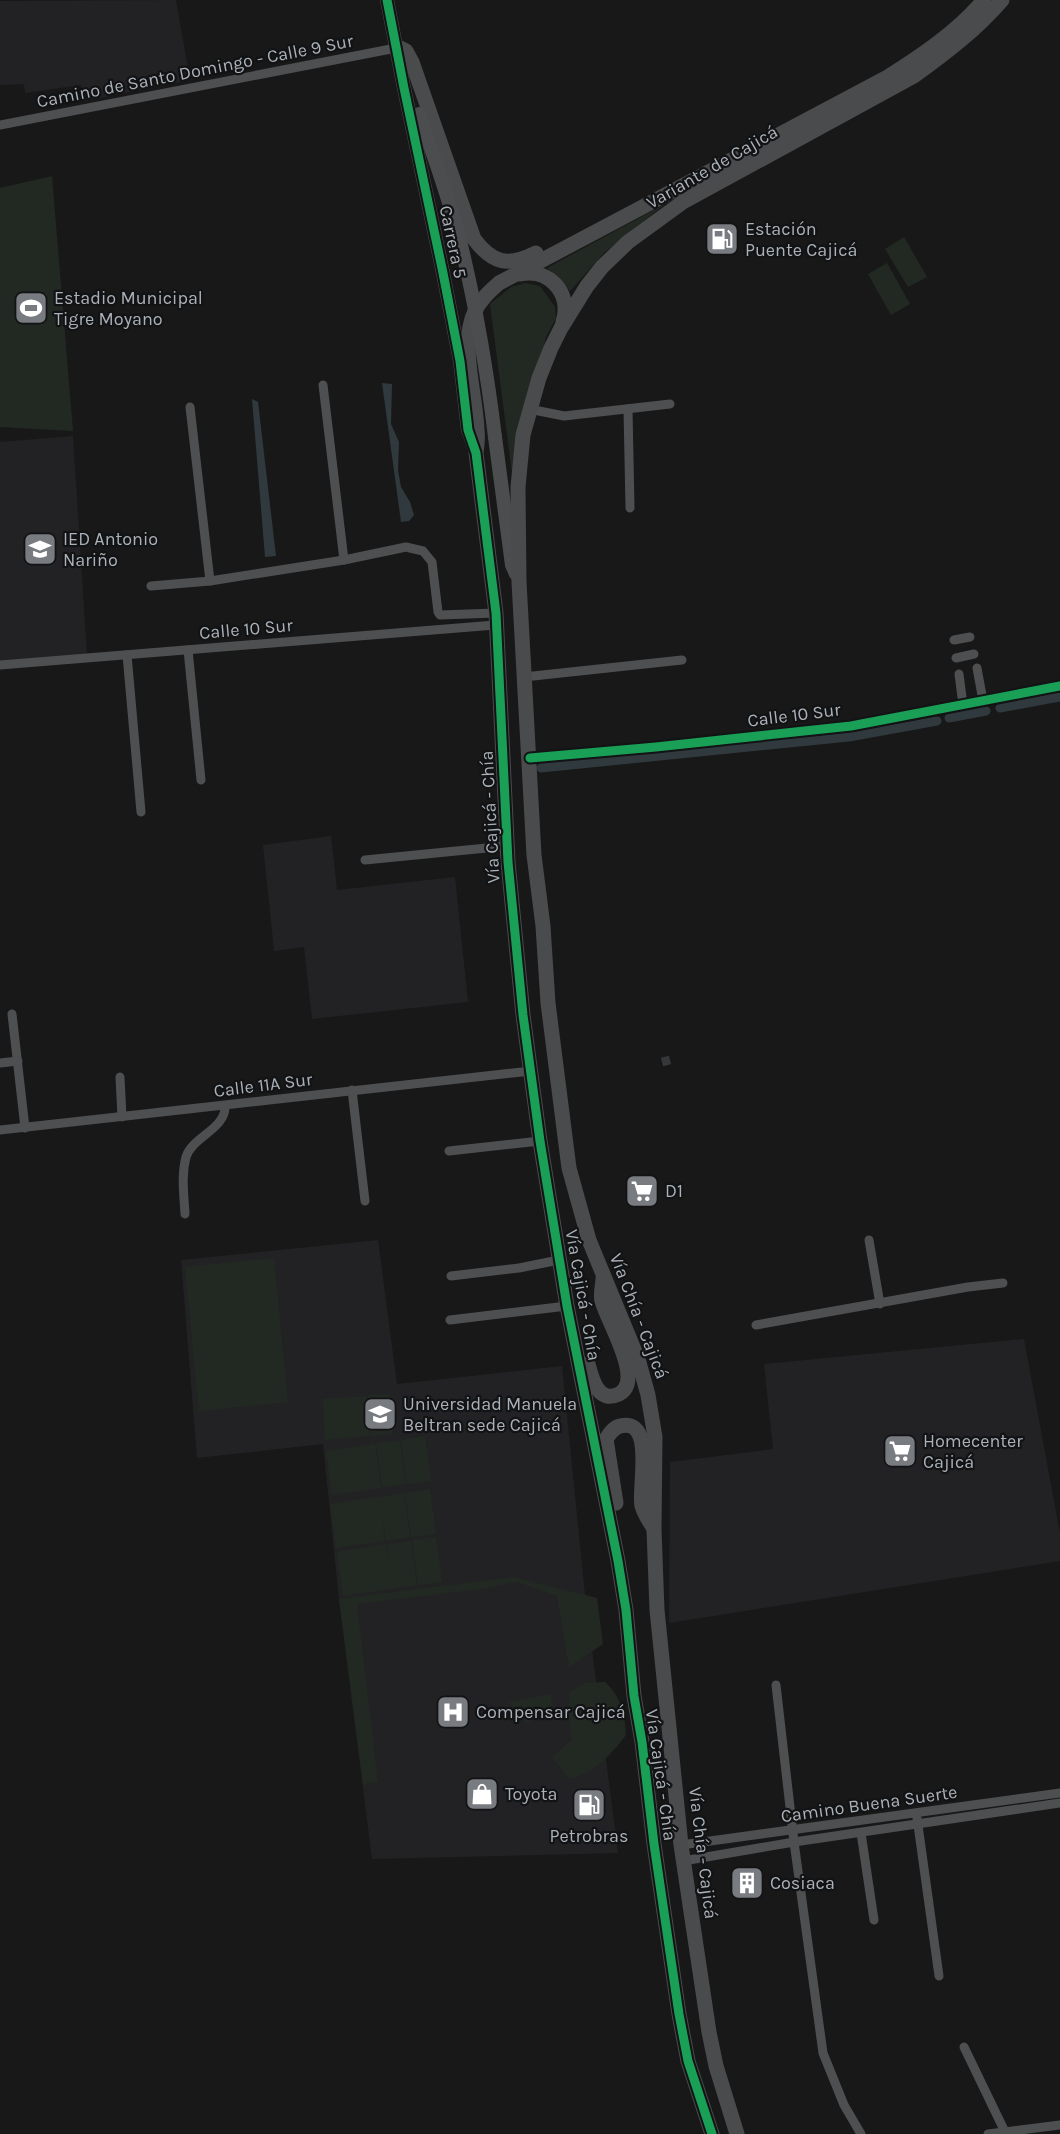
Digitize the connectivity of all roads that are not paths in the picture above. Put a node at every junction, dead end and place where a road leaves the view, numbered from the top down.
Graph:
1 (387, 0) edge
2 (984, 0) edge
3 (1002, 0) edge
4 (396, 44) junction
5 (0, 126) edge
6 (597, 231) junction
7 (514, 275) junction
8 (561, 328) junction
9 (323, 385) dead end
10 (670, 404) dead end
11 (190, 407) dead end
12 (529, 409) junction
13 (628, 409) junction
14 (476, 453) junction
15 (630, 508) dead end
16 (344, 560) junction
17 (210, 580) junction
18 (519, 582) junction
19 (151, 586) dead end
20 (495, 619) junction
21 (970, 637) dead end
22 (954, 640) dead end
23 (188, 650) junction
24 (974, 654) dead end
25 (127, 655) junction
26 (956, 658) dead end
27 (682, 660) dead end
28 (0, 665) edge
29 (524, 677) junction
30 (1060, 686) edge
31 (983, 701) junction
32 (963, 705) junction
33 (530, 758) junction
34 (201, 780) dead end
35 (141, 812) dead end
36 (507, 846) junction
37 (365, 861) dead end
38 (12, 1014) dead end
39 (18, 1061) junction
40 (0, 1063) edge
41 (531, 1071) junction
42 (120, 1077) dead end
43 (351, 1090) junction
44 (225, 1106) junction
45 (122, 1117) junction
46 (25, 1128) junction
47 (0, 1131) edge
48 (540, 1141) junction
49 (449, 1151) dead end
50 (365, 1201) dead end
51 (185, 1214) dead end
52 (869, 1240) dead end
53 (559, 1260) junction
54 (451, 1276) dead end
55 (604, 1276) junction
56 (1003, 1283) dead end
57 (880, 1304) junction
58 (569, 1313) junction
59 (450, 1320) dead end
60 (756, 1325) dead end
61 (654, 1530) junction
62 (628, 1638) junction
63 (776, 1685) dead end
64 (1060, 1794) edge
65 (1060, 1803) edge
66 (983, 1810) junction
67 (916, 1814) junction
68 (918, 1824) junction
69 (793, 1831) junction
70 (861, 1833) junction
71 (794, 1842) junction
72 (681, 1845) junction
73 (683, 1861) junction
74 (874, 1920) dead end
75 (939, 1976) dead end
76 (964, 2048) dead end
77 (1060, 2125) edge
78 (1005, 2133) edge
79 (712, 2134) edge
80 (737, 2134) edge
81 (861, 2134) edge
82 (988, 2134) edge

1 - 4 main road, Carrera 5
2 - 6 highway, Variante de Cajicá
3 - 8 highway, Variante de Cajicá
4 - 5 street, Camino de Santo Domingo - Calle 9 Sur
4 - 6 highway
4 - 14 main road, Carrera 5
4 - 18 main road, Carrera 5, bridge
6 - 7 highway, Variante de Cajicá
7 - 8 highway
7 - 14 highway, Variante de Cajicá
8 - 12 highway, Variante de Cajicá
9 - 16 street
10 - 13 street
11 - 17 street
12 - 13 street
12 - 18 highway, Variante de Cajicá
13 - 15 street
14 - 20 highway, Vía Cajicá - Chía
16 - 17 street
16 - 20 street
17 - 19 street
18 - 29 highway, Vía Chía - Cajicá
20 - 23 street, Calle 10 Sur
20 - 36 highway, Vía Cajicá - Chía
21 - 22 street
23 - 25 street, Calle 10 Sur
23 - 34 street
24 - 26 street
25 - 28 street, Calle 10 Sur
25 - 35 street
27 - 29 street
29 - 33 highway, Vía Chía - Cajicá
30 - 31 street, Calle 10 Sur
31 - 32 street, Calle 10 Sur
31 - 32 street
32 - 33 street, Calle 10 Sur
33 - 55 highway, Vía Chía - Cajicá
36 - 37 street
36 - 41 highway, Vía Cajicá - Chía
38 - 39 street
39 - 40 street
39 - 46 street
41 - 43 street, Calle 11A Sur
41 - 48 highway, Vía Cajicá - Chía
42 - 45 street
43 - 44 street, Calle 11A Sur
43 - 50 street
44 - 45 street, Calle 11A Sur
44 - 51 street
45 - 46 street, Calle 11A Sur
46 - 47 street, Calle 11A Sur
48 - 49 street
48 - 53 highway, Vía Cajicá - Chía
52 - 57 street
53 - 54 street
53 - 58 highway, Vía Cajicá - Chía
55 - 58 highway
55 - 61 highway, Vía Chía - Cajicá
56 - 57 street
57 - 60 street
58 - 59 street
58 - 62 highway, Vía Cajicá - Chía
61 - 62 highway
61 - 72 highway, Vía Chía - Cajicá
62 - 79 highway, Vía Cajicá - Chía
63 - 69 street
64 - 66 street, Camino Buena Suerte
65 - 66 street, Camino Buena Suerte
66 - 67 street, Camino Buena Suerte
66 - 68 street, Camino Buena Suerte
67 - 68 street
67 - 69 street, Camino Buena Suerte
68 - 70 street, Camino Buena Suerte
68 - 75 street
69 - 71 street
69 - 72 street, Camino Buena Suerte
70 - 71 street, Camino Buena Suerte
70 - 74 street
71 - 73 street, Camino Buena Suerte
71 - 81 street
72 - 73 highway, Vía Chía - Cajicá
73 - 80 highway, Vía Chía - Cajicá
76 - 78 street
77 - 78 street
78 - 82 street

